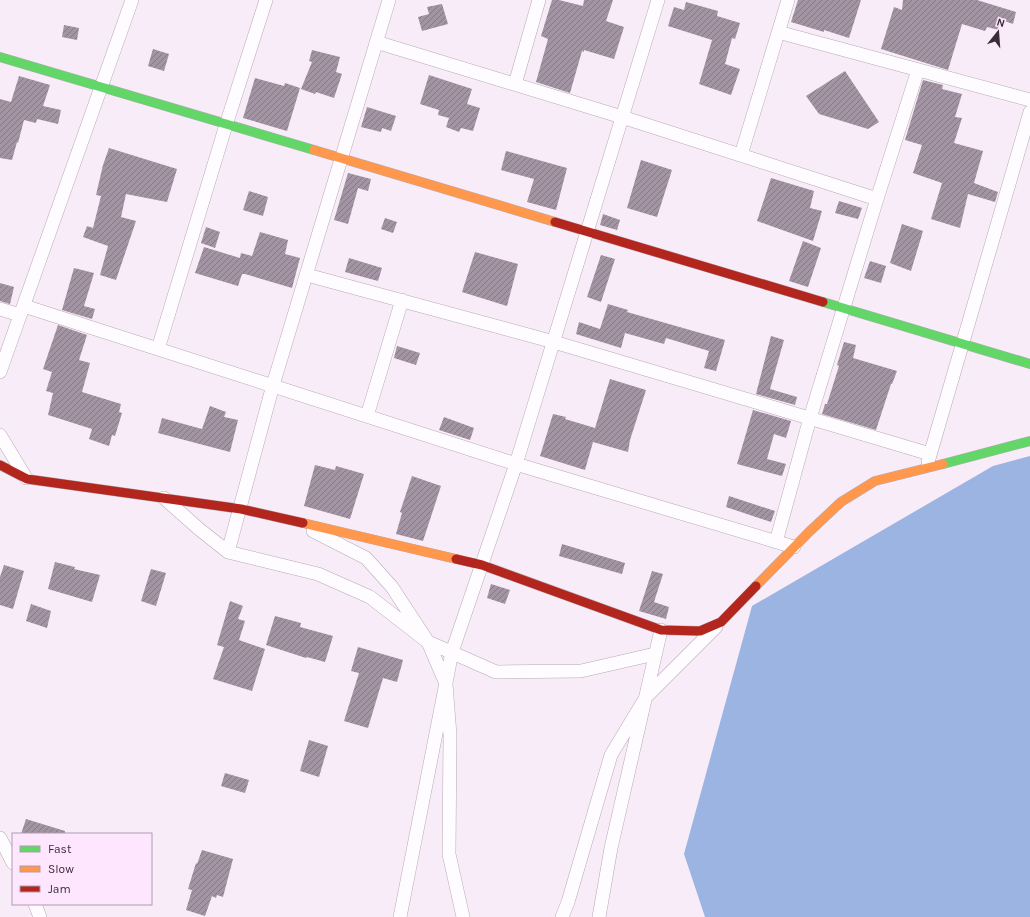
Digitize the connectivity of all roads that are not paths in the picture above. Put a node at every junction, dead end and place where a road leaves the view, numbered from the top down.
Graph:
1 (132, 0) edge
2 (266, 0) edge
3 (389, 0) edge
4 (539, 0) edge
5 (658, 0) edge
6 (788, 0) edge
7 (778, 32) junction
8 (376, 42) junction
9 (0, 58) edge
10 (918, 70) junction
11 (515, 84) junction
12 (100, 87) junction
13 (1030, 100) edge
14 (1030, 112) edge
15 (622, 117) junction
16 (226, 125) junction
17 (741, 155) junction
18 (341, 159) junction
19 (877, 199) junction
20 (588, 232) junction
21 (307, 275) junction
22 (402, 300) junction
23 (843, 308) junction
24 (0, 309) edge
25 (22, 311) junction
26 (554, 342) junction
27 (963, 344) junction
28 (158, 349) junction
29 (1030, 364) edge
30 (0, 372) edge
31 (273, 385) junction
32 (368, 416) junction
33 (810, 418) junction
34 (0, 435) edge
35 (1030, 441) edge
36 (930, 454) junction
37 (516, 464) junction
38 (0, 465) edge
39 (926, 468) junction
40 (26, 479) junction
41 (163, 498) junction
42 (241, 509) junction
43 (297, 522) junction
44 (776, 542) junction
45 (794, 547) junction
46 (228, 552) junction
47 (482, 565) junction
48 (721, 622) junction
49 (661, 630) junction
50 (428, 642) junction
51 (452, 652) junction
52 (655, 654) junction
53 (446, 684) junction
54 (646, 697) junction
55 (0, 838) edge
56 (12, 861) edge
57 (35, 905) edge
58 (40, 917) edge
59 (400, 917) edge
60 (463, 917) edge
61 (562, 917) edge
62 (599, 917) edge

1 - 12 street
2 - 16 street
3 - 8 street
4 - 11 street
5 - 15 street
6 - 7 street
7 - 10 street
7 - 17 street
8 - 11 street
8 - 18 street
9 - 12 street
10 - 13 street
10 - 19 street
11 - 15 street
12 - 16 street
12 - 25 street
14 - 27 street
15 - 17 street
15 - 20 street
16 - 18 street
16 - 28 street
17 - 19 street
18 - 20 street
18 - 21 street
19 - 23 street
20 - 23 street
20 - 26 street
21 - 22 street
21 - 31 street
22 - 26 street
22 - 32 street
23 - 27 street
23 - 33 street
24 - 25 street
25 - 28 street
25 - 30 street
26 - 33 street
26 - 37 street
27 - 29 street
27 - 36 street
28 - 31 street
31 - 32 street
31 - 42 street
32 - 37 street
33 - 36 street
33 - 44 street
34 - 40 street
35 - 39 street
36 - 39 street
37 - 44 street
37 - 47 street
38 - 40 street
39 - 45 street
40 - 41 street
41 - 42 street
41 - 46 street
42 - 43 street
42 - 46 street
43 - 47 street
43 - 50 street
44 - 45 street
45 - 48 street
46 - 50 street
47 - 49 street
47 - 51 street
48 - 49 street
48 - 54 street
49 - 52 street
50 - 51 street
50 - 53 street
51 - 52 street
51 - 53 street
52 - 54 street
53 - 59 street
53 - 60 street
54 - 61 street
54 - 62 street
55 - 56 street
57 - 58 street

